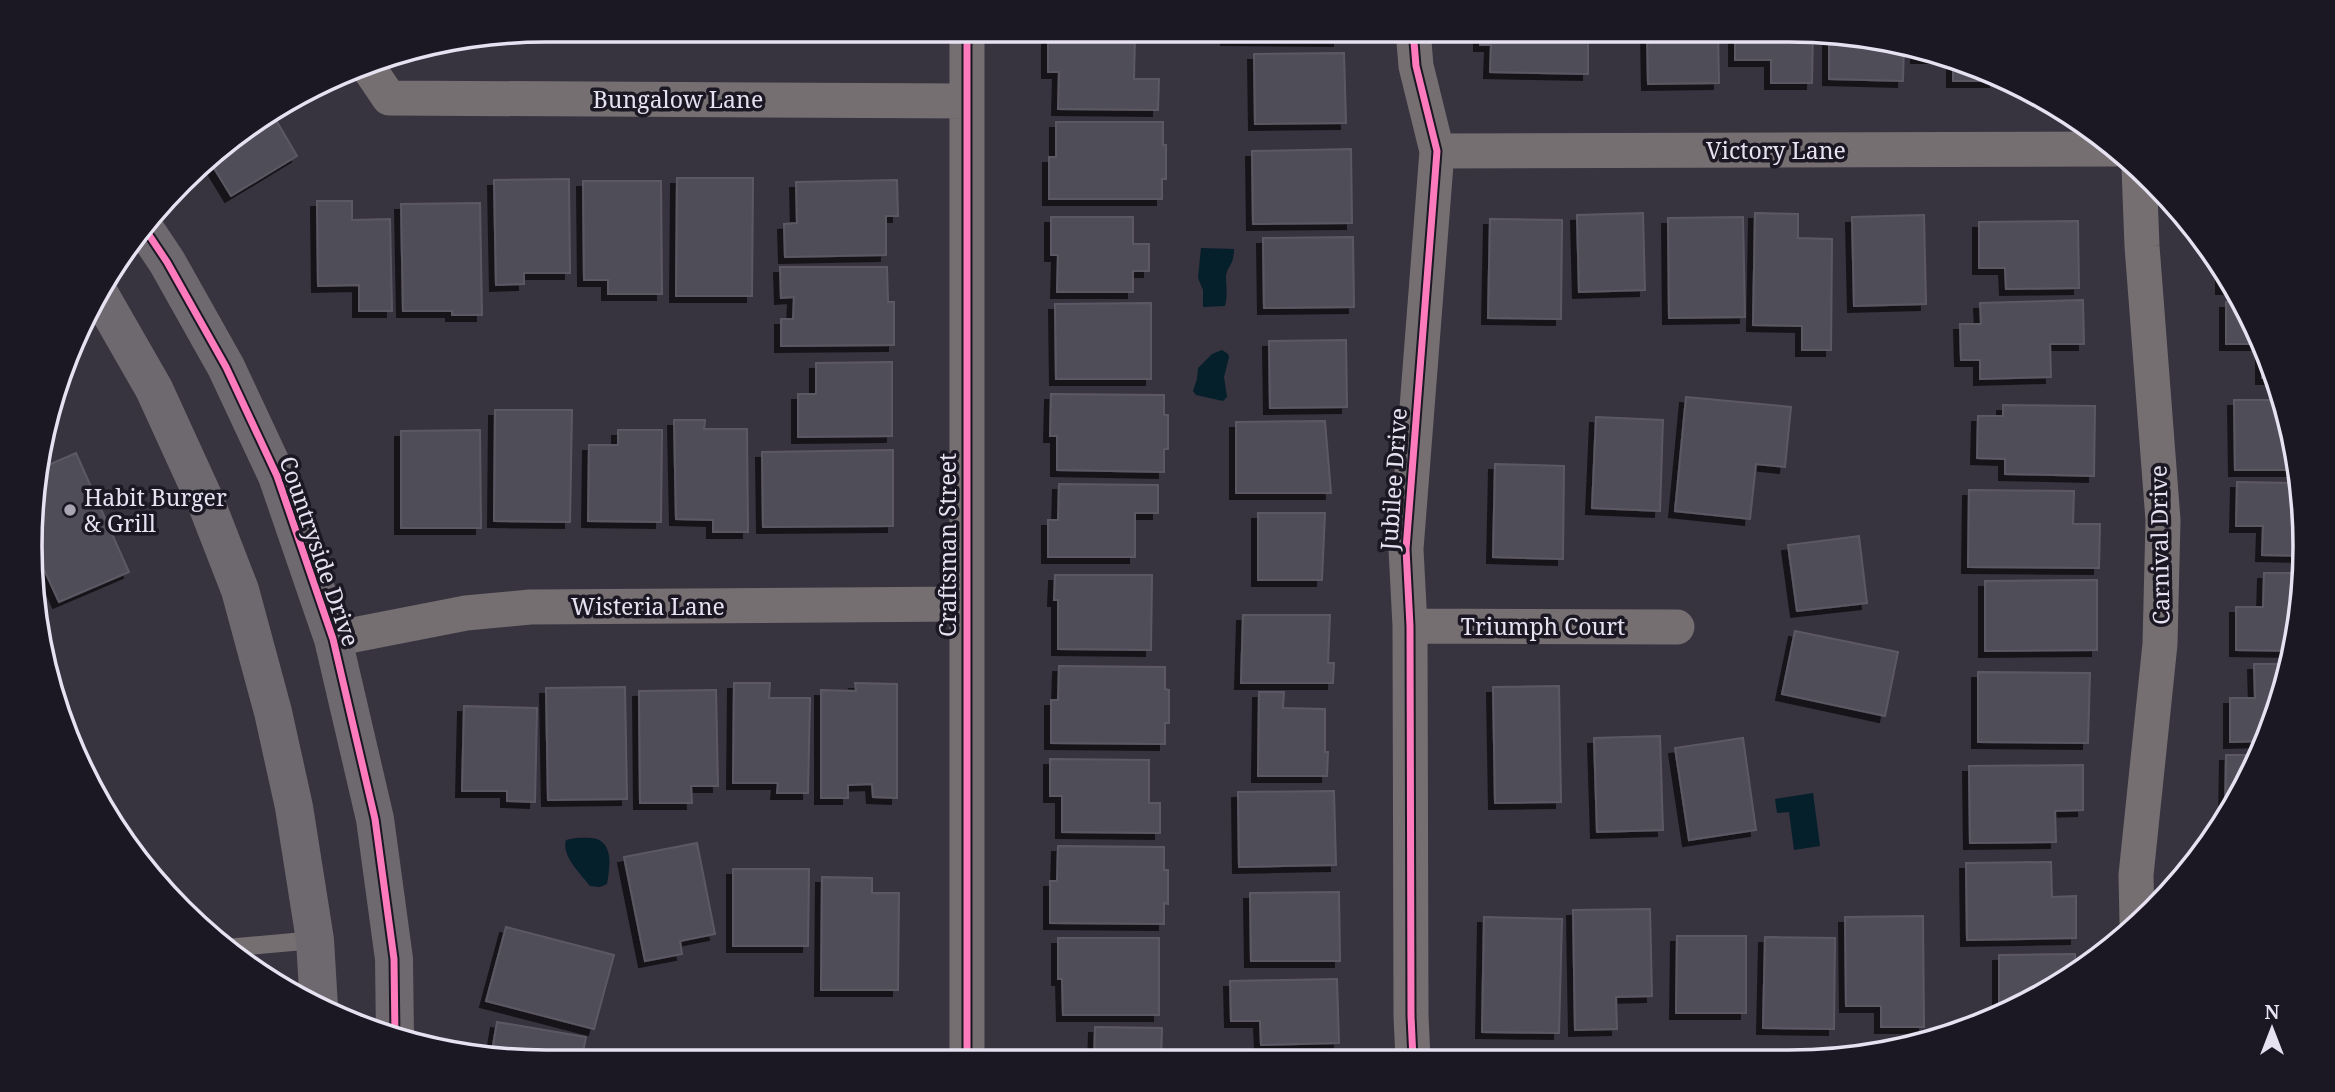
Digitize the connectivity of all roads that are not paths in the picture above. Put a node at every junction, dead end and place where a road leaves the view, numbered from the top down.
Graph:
1 (967, 42) edge
2 (1414, 42) edge
3 (372, 73) edge
4 (967, 101) junction
5 (2100, 149) edge
6 (1437, 151) junction
7 (2140, 185) edge
8 (149, 235) edge
9 (105, 303) edge
10 (966, 604) junction
11 (1410, 626) junction
12 (1677, 627) dead end
13 (333, 639) junction
14 (2137, 910) edge
15 (315, 940) junction
16 (240, 947) edge
17 (318, 995) edge
18 (395, 1026) edge
19 (967, 1050) edge
20 (1413, 1050) edge

1 - 4 street, Craftsman Street
2 - 6 street, Jubilee Drive
3 - 4 street, Bungalow Lane
4 - 10 street, Craftsman Street
5 - 6 street, Victory Lane
6 - 11 street, Jubilee Drive
7 - 14 street, Carnival Drive
8 - 13 street, Countryside Drive
9 - 15 street
10 - 13 street, Wisteria Lane
10 - 19 street, Craftsman Street
11 - 12 street, Triumph Court
11 - 20 street, Jubilee Drive
13 - 18 street, Countryside Drive
15 - 16 lane
15 - 17 street

